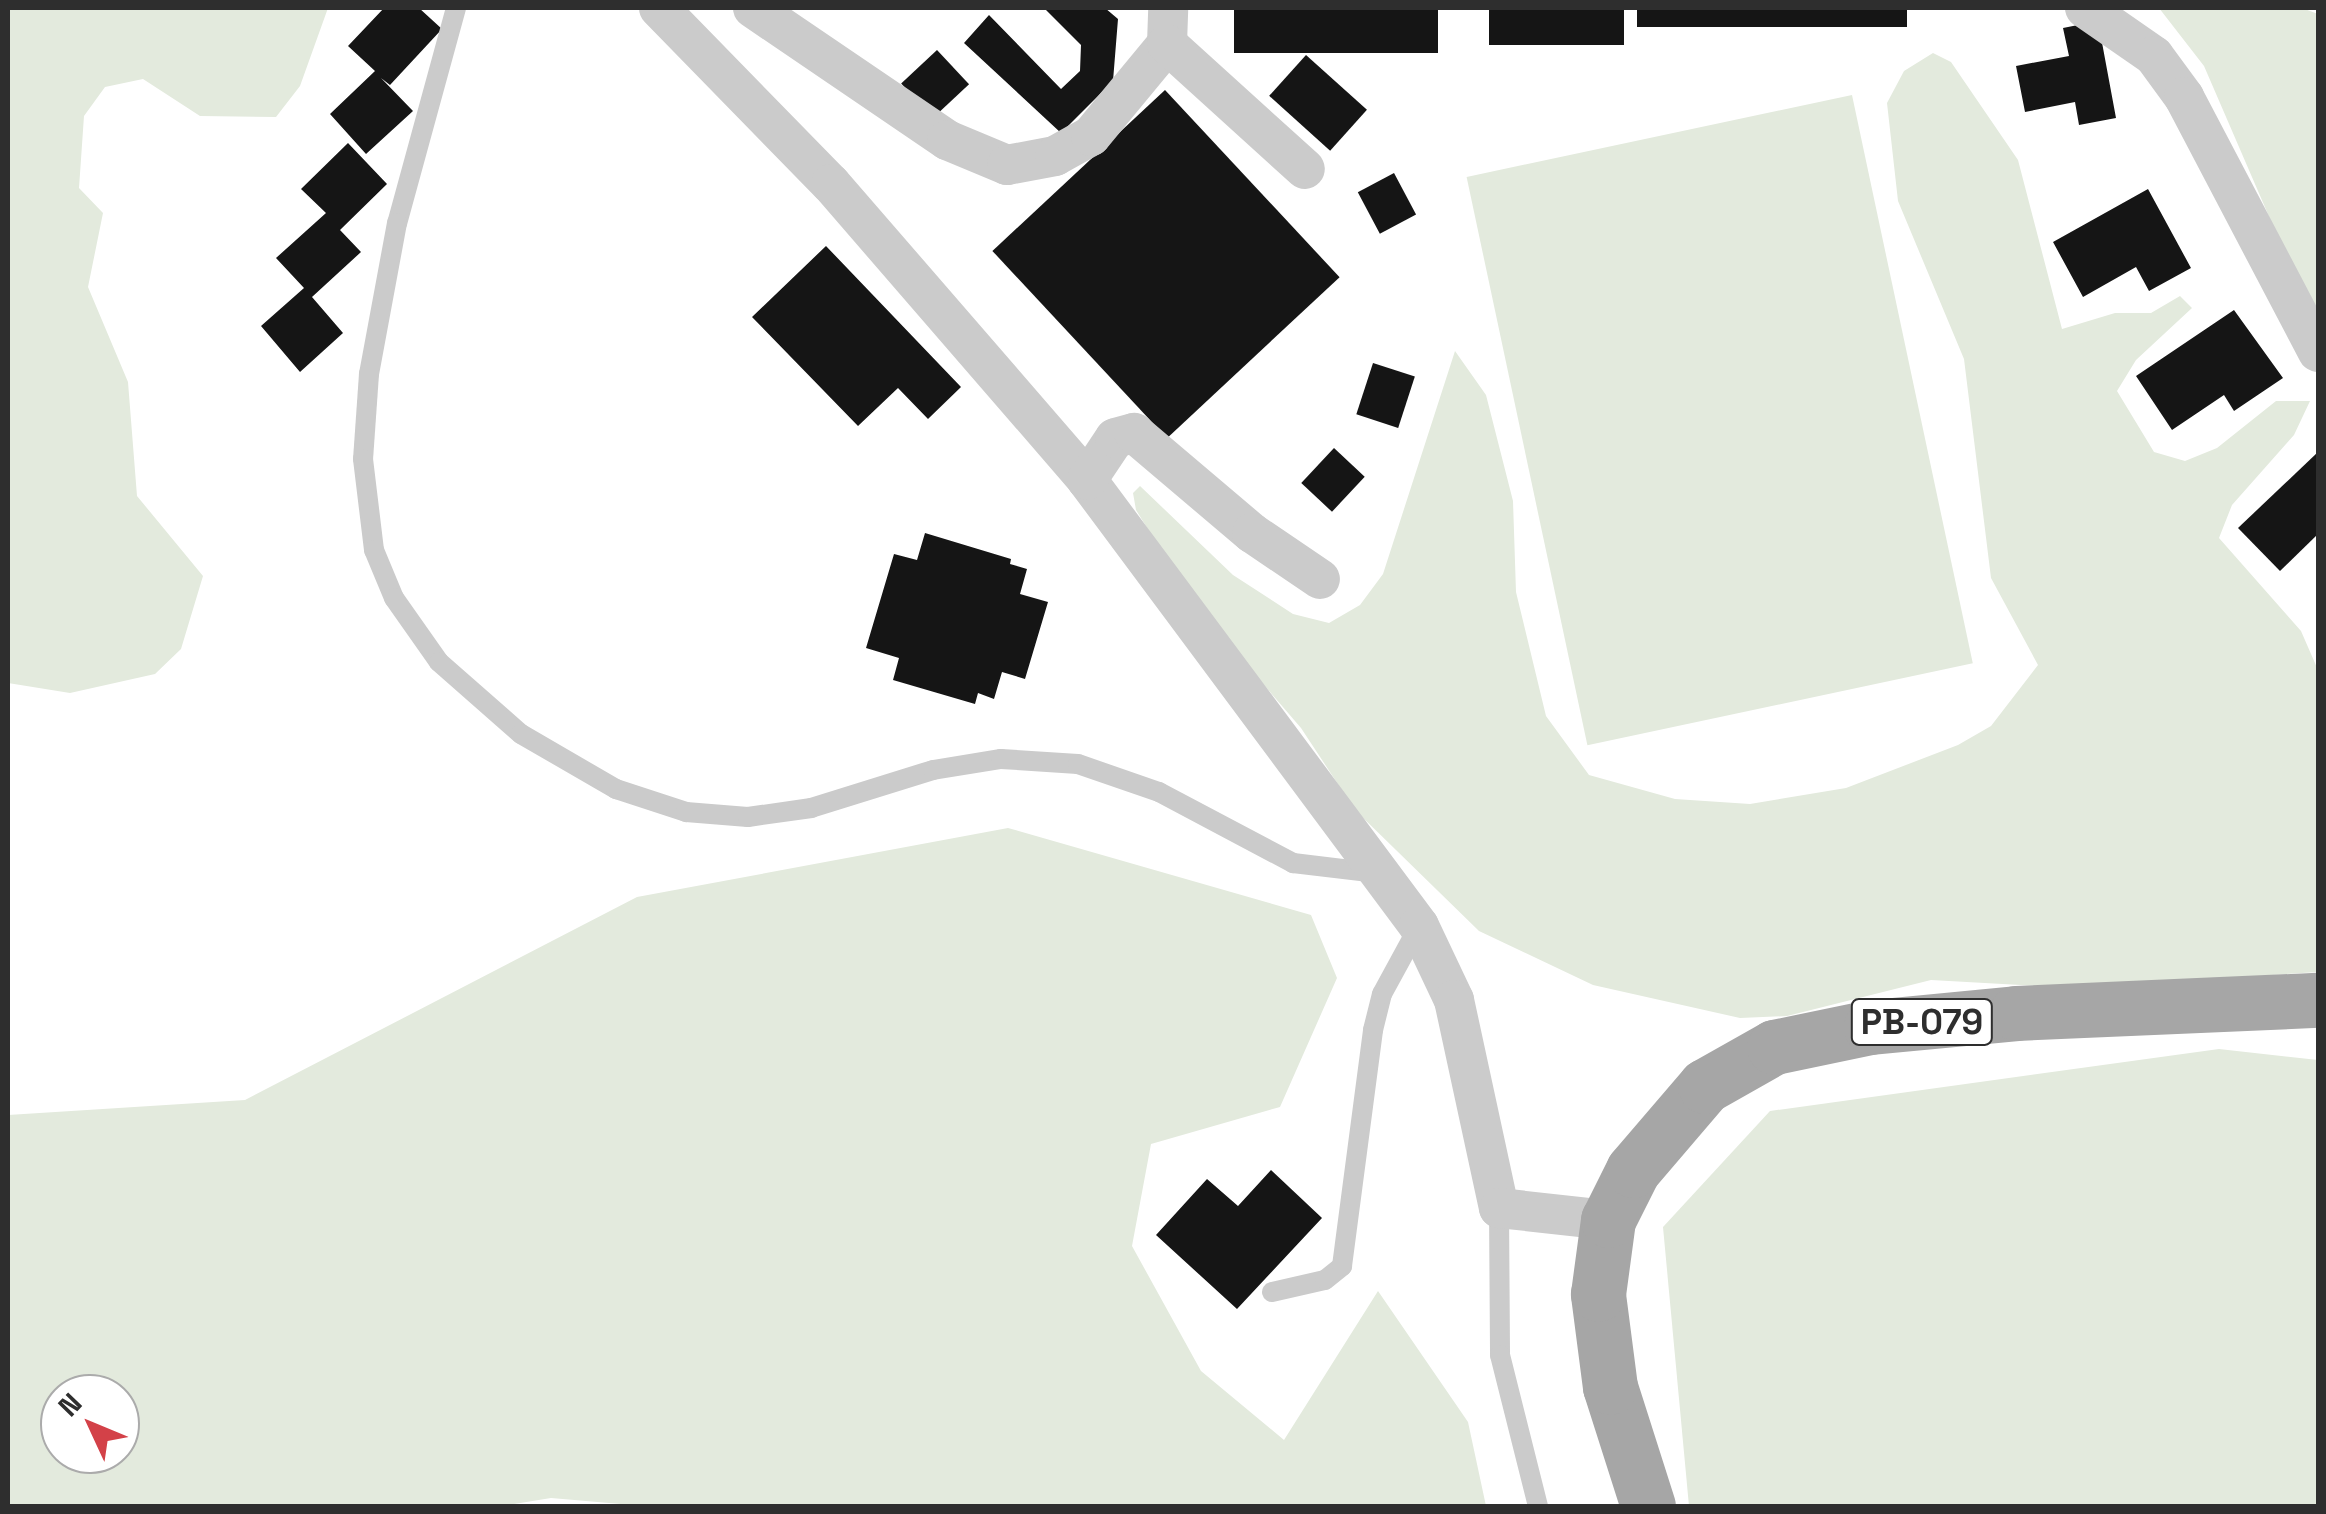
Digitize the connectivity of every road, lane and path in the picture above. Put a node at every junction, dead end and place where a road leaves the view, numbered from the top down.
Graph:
1 (456, 8) edge
2 (658, 8) edge
3 (753, 8) edge
4 (2084, 8) edge
5 (1167, 26) edge
6 (1305, 169) dead end
7 (2318, 352) edge
8 (1087, 480) junction
9 (1320, 579) dead end
10 (1381, 874) junction
11 (1419, 926) junction
12 (2318, 1000) edge
13 (1498, 1208) junction
14 (1608, 1220) junction
15 (1272, 1292) dead end
16 (1538, 1506) edge
17 (1648, 1506) edge

1 - 10 lane
2 - 8 street
3 - 5 street
4 - 7 street
5 - 6 street
8 - 9 street
8 - 10 street
10 - 11 street
11 - 13 street
11 - 15 lane
12 - 14 main road, PB-079
13 - 14 street
13 - 16 lane
14 - 17 main road, PB-079

